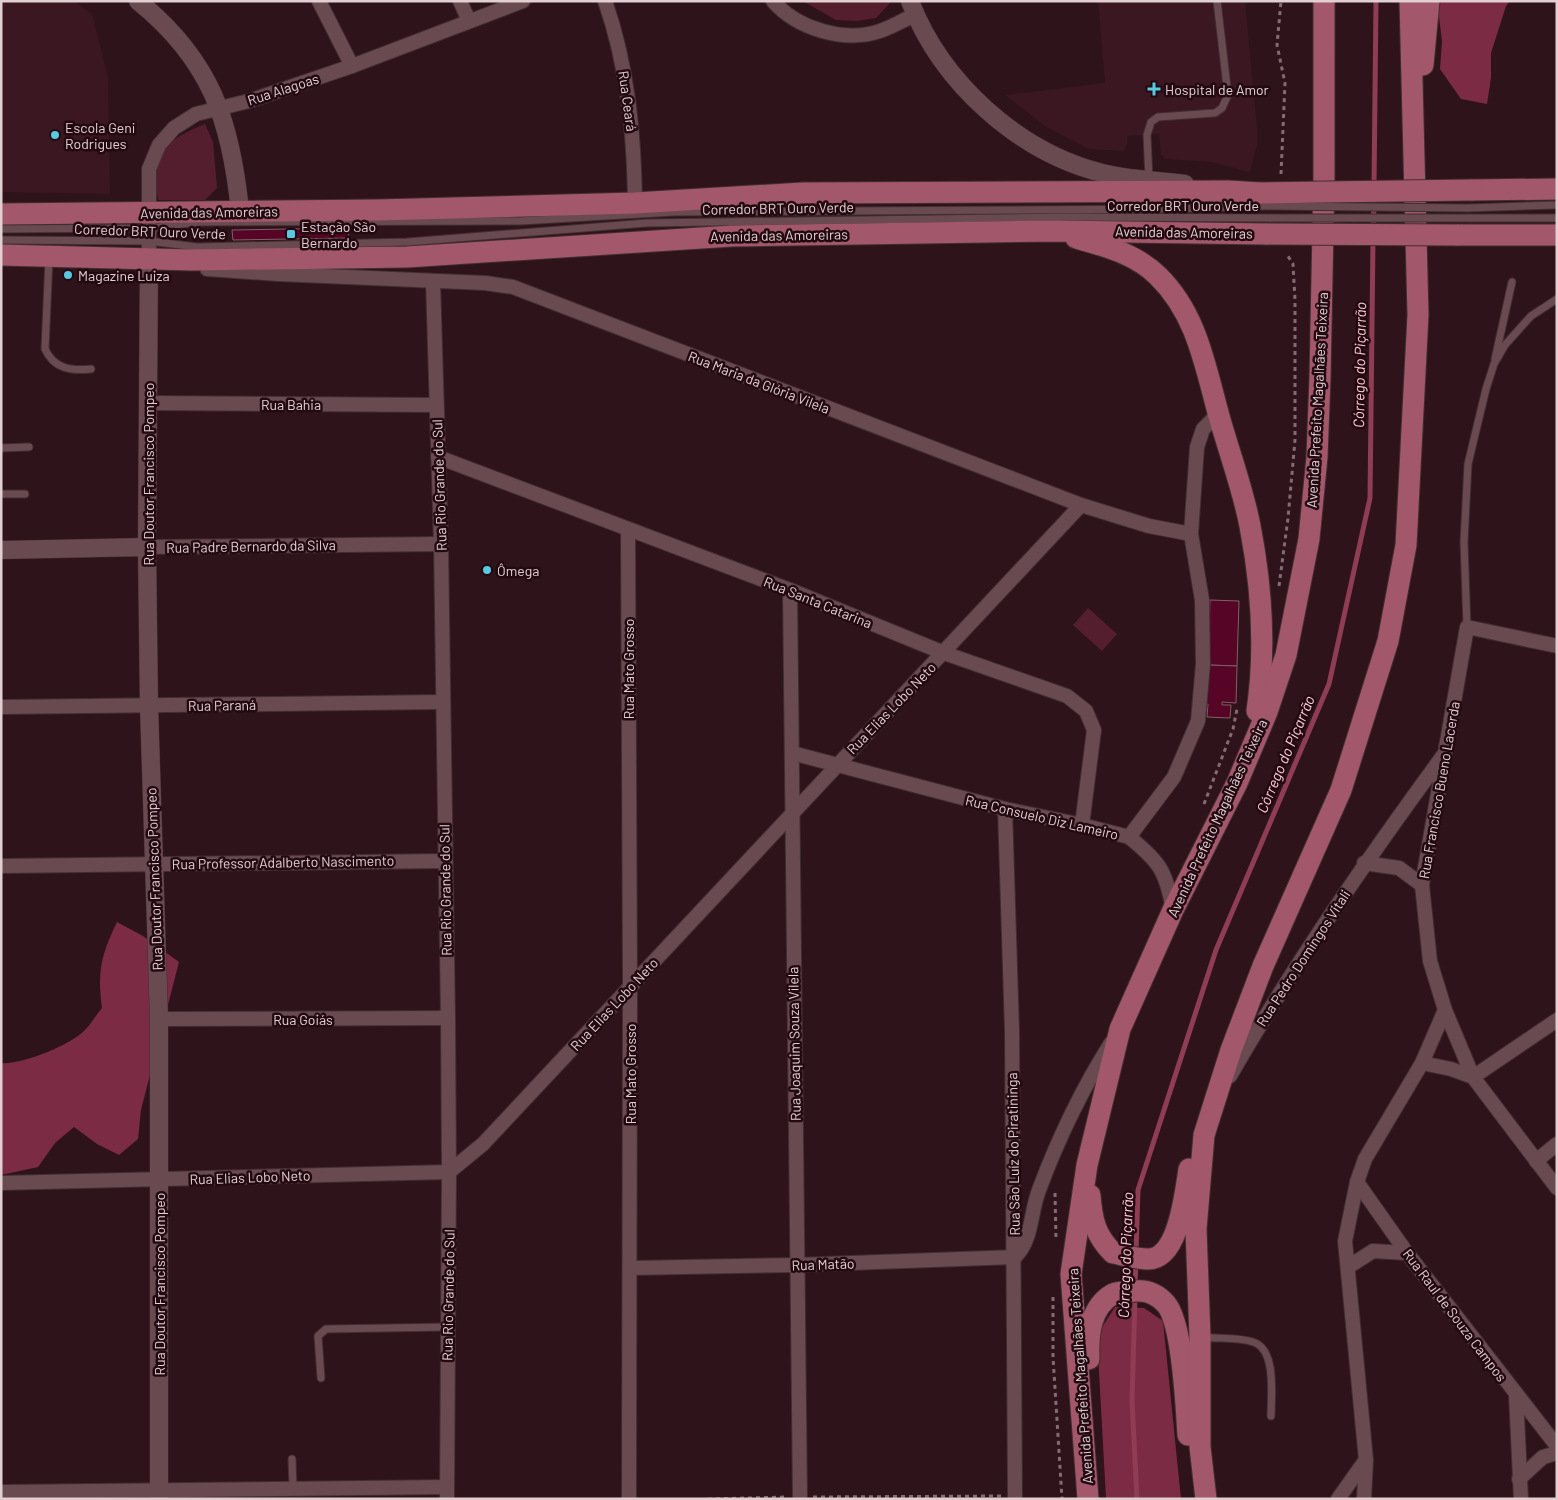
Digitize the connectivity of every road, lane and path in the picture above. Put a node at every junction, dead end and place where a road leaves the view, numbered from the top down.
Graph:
1 (138, 1) edge
2 (319, 1) edge
3 (460, 1) edge
4 (523, 1) edge
5 (605, 1) edge
6 (774, 1) edge
7 (1218, 1) edge
8 (1314, 1) edge
9 (1324, 1) edge
10 (1410, 1) edge
11 (1416, 1) edge
12 (1429, 1) edge
13 (914, 6) edge
14 (469, 21) junction
15 (1324, 37) junction
16 (1411, 46) junction
17 (352, 66) junction
18 (220, 108) junction
19 (1415, 163) junction
20 (1149, 179) junction
21 (1557, 189) edge
22 (1228, 191) junction
23 (1470, 199) junction
24 (1262, 200) junction
25 (635, 203) junction
26 (1557, 205) edge
27 (240, 211) junction
28 (1, 214) edge
29 (1557, 218) edge
30 (1270, 226) junction
31 (1, 229) edge
32 (1054, 231) junction
33 (149, 235) junction
34 (1557, 235) edge
35 (1, 240) edge
36 (1, 255) edge
37 (49, 256) junction
38 (191, 260) junction
39 (433, 281) junction
40 (1512, 282) dead end
41 (1557, 299) edge
42 (1494, 364) junction
43 (91, 369) dead end
44 (147, 404) junction
45 (436, 404) junction
46 (1219, 413) junction
47 (28, 447) dead end
48 (1, 448) edge
49 (438, 457) junction
50 (1, 494) edge
51 (25, 494) dead end
52 (1081, 505) junction
53 (628, 529) junction
54 (1191, 534) junction
55 (441, 544) junction
56 (147, 547) junction
57 (1, 550) edge
58 (790, 590) junction
59 (1467, 627) junction
60 (1557, 646) edge
61 (944, 653) junction
62 (442, 702) junction
63 (149, 706) junction
64 (1, 707) edge
65 (1447, 751) junction
66 (792, 754) junction
67 (1246, 761) junction
68 (836, 766) junction
69 (1006, 809) junction
70 (791, 813) junction
71 (1082, 825) junction
72 (1129, 837) junction
73 (444, 861) junction
74 (1364, 862) junction
75 (154, 864) junction
76 (1, 866) edge
77 (1422, 885) junction
78 (1173, 910) junction
79 (630, 986) junction
80 (1445, 1010) junction
81 (448, 1018) junction
82 (159, 1019) junction
83 (1557, 1020) edge
84 (1120, 1029) junction
85 (1422, 1064) junction
86 (1473, 1077) junction
87 (1211, 1109) junction
88 (1204, 1135) junction
89 (1557, 1144) edge
90 (1536, 1161) junction
91 (1087, 1165) junction
92 (449, 1172) junction
93 (158, 1180) junction
94 (1357, 1182) junction
95 (1, 1183) edge
96 (1557, 1188) edge
97 (1407, 1253) junction
98 (1015, 1257) junction
99 (796, 1265) junction
100 (1348, 1267) junction
101 (630, 1268) junction
102 (448, 1327) junction
103 (1200, 1337) junction
104 (321, 1378) dead end
105 (1516, 1395) junction
106 (1271, 1416) dead end
107 (1557, 1446) edge
108 (1083, 1451) junction
109 (1557, 1453) edge
110 (292, 1459) dead end
111 (1366, 1460) junction
112 (1519, 1479) junction
113 (293, 1489) junction
114 (1, 1492) edge
115 (447, 1493) edge
116 (159, 1495) edge
117 (1014, 1497) edge
118 (800, 1498) edge
119 (629, 1499) edge
120 (708, 1499) edge
121 (1088, 1499) edge
122 (1196, 1499) edge
123 (1206, 1499) edge
124 (1338, 1499) edge
125 (1364, 1499) edge
126 (1521, 1499) edge

1 - 18 street
2 - 17 street
3 - 14 street
4 - 14 street, Rua Alagoas
5 - 25 street, Rua Ceará
6 - 13 street
7 - 20 lane
8 - 15 main road
9 - 15 main road, Avenida Prefeito Magalhães Teixeira
10 - 16 main road
11 - 16 main road
12 - 19 main road
13 - 20 street
14 - 17 street, Rua Alagoas
15 - 67 main road, Avenida Prefeito Magalhães Teixeira
16 - 19 main road
17 - 18 street, Rua Alagoas
18 - 27 street
18 - 33 street, Rua Alagoas
19 - 87 main road
20 - 22 street
21 - 23 main road, Avenida das Amoreiras
22 - 24 main road, Avenida das Amoreiras
22 - 25 main road, Avenida das Amoreiras
23 - 24 main road, Avenida das Amoreiras, bridge
23 - 26 lane
24 - 33 lane, Corredor BRT Ouro Verde
25 - 27 main road, Avenida das Amoreiras
27 - 33 main road, Avenida das Amoreiras
28 - 33 main road, Avenida das Amoreiras
29 - 30 lane, Corredor BRT Ouro Verde, bridge
30 - 32 main road, Avenida das Amoreiras
30 - 33 lane, Corredor BRT Ouro Verde
30 - 34 main road, Avenida das Amoreiras, bridge
31 - 33 lane, Corredor BRT Ouro Verde
32 - 38 main road, Avenida das Amoreiras
32 - 46 main road
33 - 35 lane, Corredor BRT Ouro Verde
33 - 37 main road, Avenida das Amoreiras
33 - 38 main road, Avenida das Amoreiras
33 - 44 street, Rua Doutor Francisco Pompeo
36 - 37 main road, Avenida das Amoreiras
37 - 43 lane
38 - 39 street, Rua Maria da Glória Vilela
39 - 45 street, Rua Rio Grande do Sul
39 - 52 street, Rua Maria da Glória Vilela
40 - 42 lane
41 - 42 lane
42 - 59 lane
44 - 45 street, Rua Bahia
44 - 56 street, Rua Doutor Francisco Pompeo
45 - 49 street, Rua Rio Grande do Sul
46 - 54 street, Rua Consuelo Diz Lameiro
46 - 67 main road
47 - 48 lane
49 - 53 street, Rua Santa Catarina
49 - 55 street, Rua Rio Grande do Sul
50 - 51 lane
52 - 54 street
52 - 61 street, Rua Elias Lobo Neto
53 - 58 street, Rua Santa Catarina
53 - 79 street, Rua Mato Grosso
54 - 72 street, Rua Consuelo Diz Lameiro
55 - 56 street, Rua Padre Bernardo da Silva
55 - 62 street, Rua Rio Grande do Sul
56 - 57 street, Rua Padre Bernardo da Silva
56 - 63 street, Rua Doutor Francisco Pompeo
58 - 61 street, Rua Santa Catarina
58 - 66 street, Rua Joaquim Souza Vilela
59 - 60 street
59 - 65 street, Rua Francisco Bueno Lacerda
61 - 68 street, Rua Elias Lobo Neto
61 - 71 street, Rua Santa Catarina
62 - 63 street, Rua Paraná
62 - 73 street, Rua Rio Grande do Sul
63 - 64 street, Rua Paraná
63 - 75 street, Rua Doutor Francisco Pompeo
65 - 74 street, Rua Pedro Domingos Vitali
65 - 77 street, Rua Francisco Bueno Lacerda
66 - 68 street, Rua Consuelo Diz Lameiro
66 - 70 street, Rua Joaquim Souza Vilela
67 - 78 main road, Avenida Prefeito Magalhães Teixeira
68 - 69 street, Rua Consuelo Diz Lameiro
68 - 70 street, Rua Elias Lobo Neto
69 - 71 street, Rua Consuelo Diz Lameiro
69 - 98 street, Rua São Luíz do Piratininga
70 - 79 street, Rua Elias Lobo Neto
70 - 99 street, Rua Joaquim Souza Vilela
71 - 72 street, Rua Consuelo Diz Lameiro
72 - 78 street
73 - 75 street, Rua Professor Adalberto Nascimento
73 - 81 street, Rua Rio Grande do Sul
74 - 77 street
74 - 87 street, Rua Pedro Domingos Vitali
75 - 76 street, Rua Professor Adalberto Nascimento
75 - 82 street, Rua Doutor Francisco Pompeo
77 - 80 street, Rua Francisco Bueno Lacerda
78 - 84 main road, Avenida Prefeito Magalhães Teixeira
79 - 92 street, Rua Elias Lobo Neto
79 - 101 street, Rua Mato Grosso
80 - 85 street
80 - 86 street, Rua Francisco Bueno Lacerda
81 - 82 street, Rua Goiás
81 - 92 street, Rua Rio Grande do Sul
82 - 93 street, Rua Doutor Francisco Pompeo
83 - 86 street
84 - 91 main road, Avenida Prefeito Magalhães Teixeira
84 - 98 street
85 - 86 street
85 - 94 street
86 - 90 street, Rua Francisco Bueno Lacerda
87 - 88 main road
88 - 91 main road
88 - 103 main road
89 - 90 street
90 - 96 street, Rua Francisco Bueno Lacerda
91 - 108 main road, Avenida Prefeito Magalhães Teixeira
92 - 93 street, Rua Elias Lobo Neto
92 - 102 street, Rua Rio Grande do Sul
93 - 95 street, Rua Elias Lobo Neto
93 - 116 street, Rua Doutor Francisco Pompeo
94 - 97 street, Rua Raul de Souza Campos
94 - 100 street
97 - 100 street
97 - 105 street, Rua Raul de Souza Campos
98 - 99 street, Rua Matão
98 - 117 street, Rua São Luíz do Piratininga
99 - 101 street, Rua Matão
99 - 118 street, Rua Joaquim Souza Vilela
100 - 111 street
101 - 119 street, Rua Mato Grosso
102 - 104 lane
102 - 115 street, Rua Rio Grande do Sul
103 - 106 lane
103 - 123 main road
105 - 107 street, Rua Raul de Souza Campos
105 - 112 street
108 - 121 main road, Avenida Prefeito Magalhães Teixeira
108 - 122 main road
109 - 112 street
110 - 113 lane
111 - 124 street
111 - 125 street
112 - 126 street
113 - 115 street
113 - 116 street
114 - 116 street
117 - 118 path
118 - 120 path

